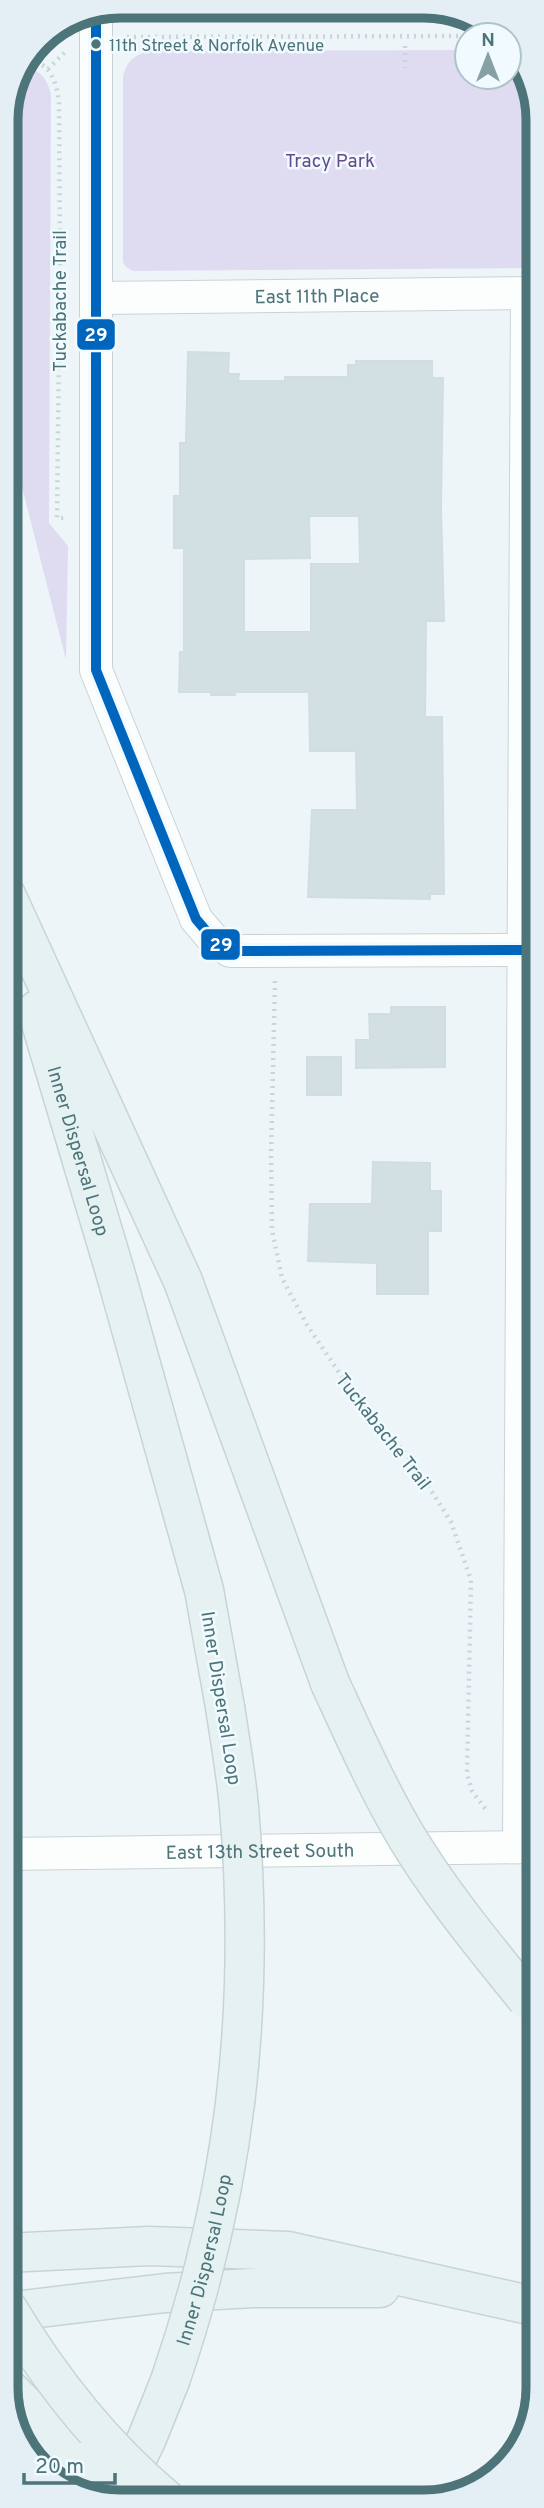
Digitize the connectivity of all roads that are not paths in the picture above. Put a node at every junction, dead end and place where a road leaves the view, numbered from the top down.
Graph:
1 (96, 26) edge
2 (526, 293) edge
3 (97, 298) junction
4 (18, 921) edge
5 (18, 944) edge
6 (526, 950) edge
7 (526, 1591) edge
8 (524, 1847) edge
9 (18, 1854) edge
10 (526, 1995) edge
11 (18, 2252) edge
12 (526, 2304) edge
13 (526, 2305) edge
14 (18, 2311) edge
15 (18, 2324) edge
16 (18, 2398) edge
17 (112, 2490) edge
18 (121, 2490) edge
19 (156, 2490) edge

1 - 3 street
2 - 3 street, East 11th Place
3 - 6 street
4 - 10 highway, bridge
5 - 18 highway, Inner Dispersal Loop, bridge
7 - 8 street
8 - 9 street, East 13th Street South
11 - 12 highway
13 - 14 highway
15 - 19 highway, bridge
16 - 17 highway, bridge

